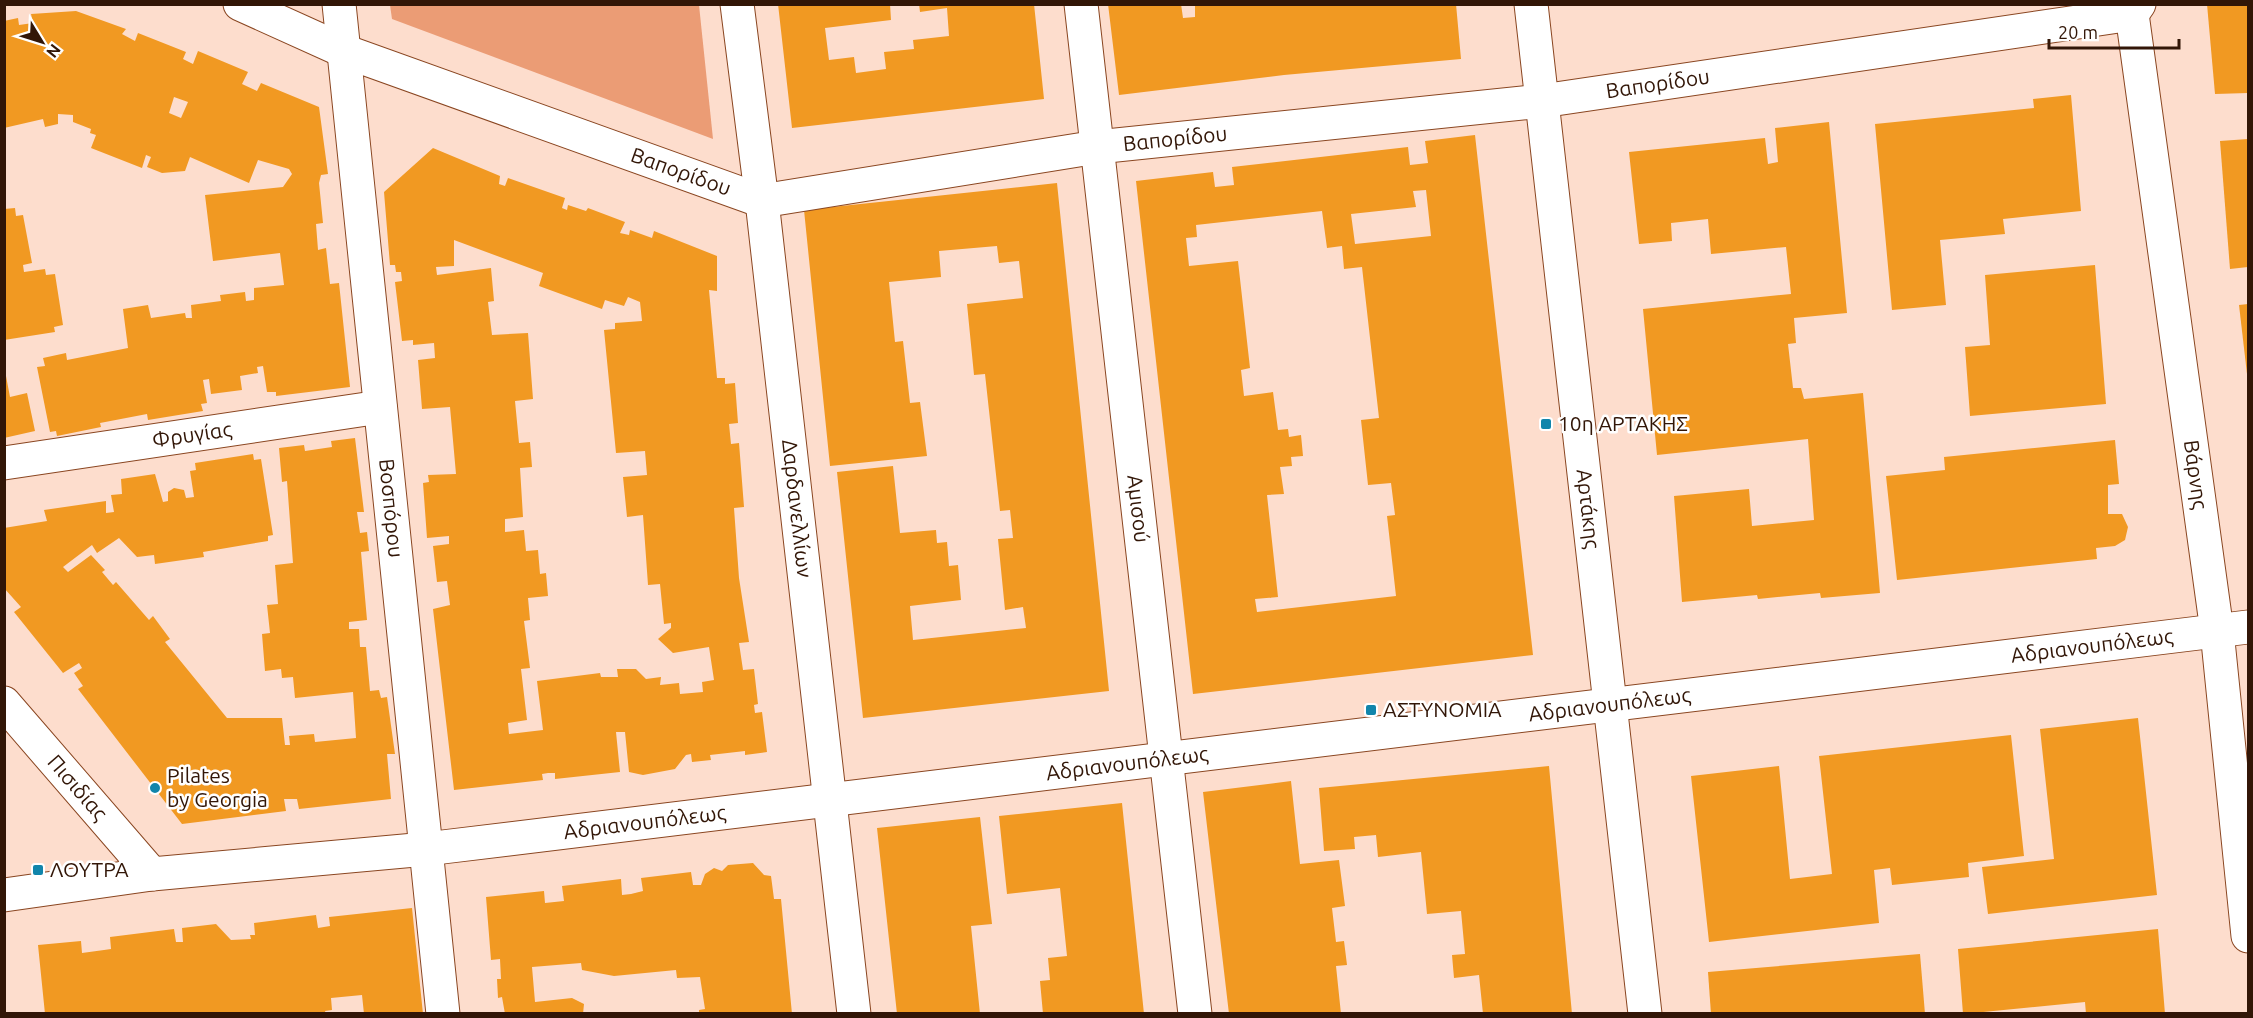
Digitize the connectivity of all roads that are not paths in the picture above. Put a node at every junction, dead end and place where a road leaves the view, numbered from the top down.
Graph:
1 (240, 4) edge
2 (339, 4) edge
3 (737, 4) edge
4 (1081, 4) edge
5 (1531, 4) edge
6 (2135, 9) edge
7 (344, 51) junction
8 (1542, 101) junction
9 (1097, 147) junction
10 (762, 201) junction
11 (380, 407) junction
12 (4, 464) edge
13 (2248, 627) edge
14 (2217, 631) junction
15 (4, 703) edge
16 (1610, 705) junction
17 (1167, 759) junction
18 (830, 800) junction
19 (426, 849) junction
20 (152, 874) junction
21 (4, 895) edge
22 (2248, 936) edge
23 (443, 1014) edge
24 (854, 1014) edge
25 (1195, 1014) edge
26 (1645, 1014) edge

1 - 7 street, Βαπορίδου
2 - 7 street, Βοσπόρου
3 - 10 street, Δαρδανελλίων
4 - 9 street, Αμισού
5 - 8 street, Αρτάκης
6 - 8 street, Βαπορίδου
6 - 14 street, Βάρνης
7 - 10 street, Βαπορίδου
7 - 11 street, Βοσπόρου
8 - 9 street, Βαπορίδου
8 - 16 street, Αρτάκης
9 - 10 street, Βαπορίδου
9 - 17 street, Αμισού
10 - 18 street, Δαρδανελλίων
11 - 12 street, Φρυγίας
11 - 19 street, Βοσπόρου
13 - 14 street, Αδριανουπόλεως
14 - 16 street, Αδριανουπόλεως
14 - 22 street, Βάρνης
15 - 20 street, Πισιδίας
16 - 17 street, Αδριανουπόλεως
16 - 26 street, Αρτάκης
17 - 18 street, Αδριανουπόλεως
17 - 25 street, Αμισού
18 - 19 street, Αδριανουπόλεως
18 - 24 street, Δαρδανελλίων
19 - 20 street, Αδριανουπόλεως
19 - 23 street, Βοσπόρου
20 - 21 street, Αδριανουπόλεως

